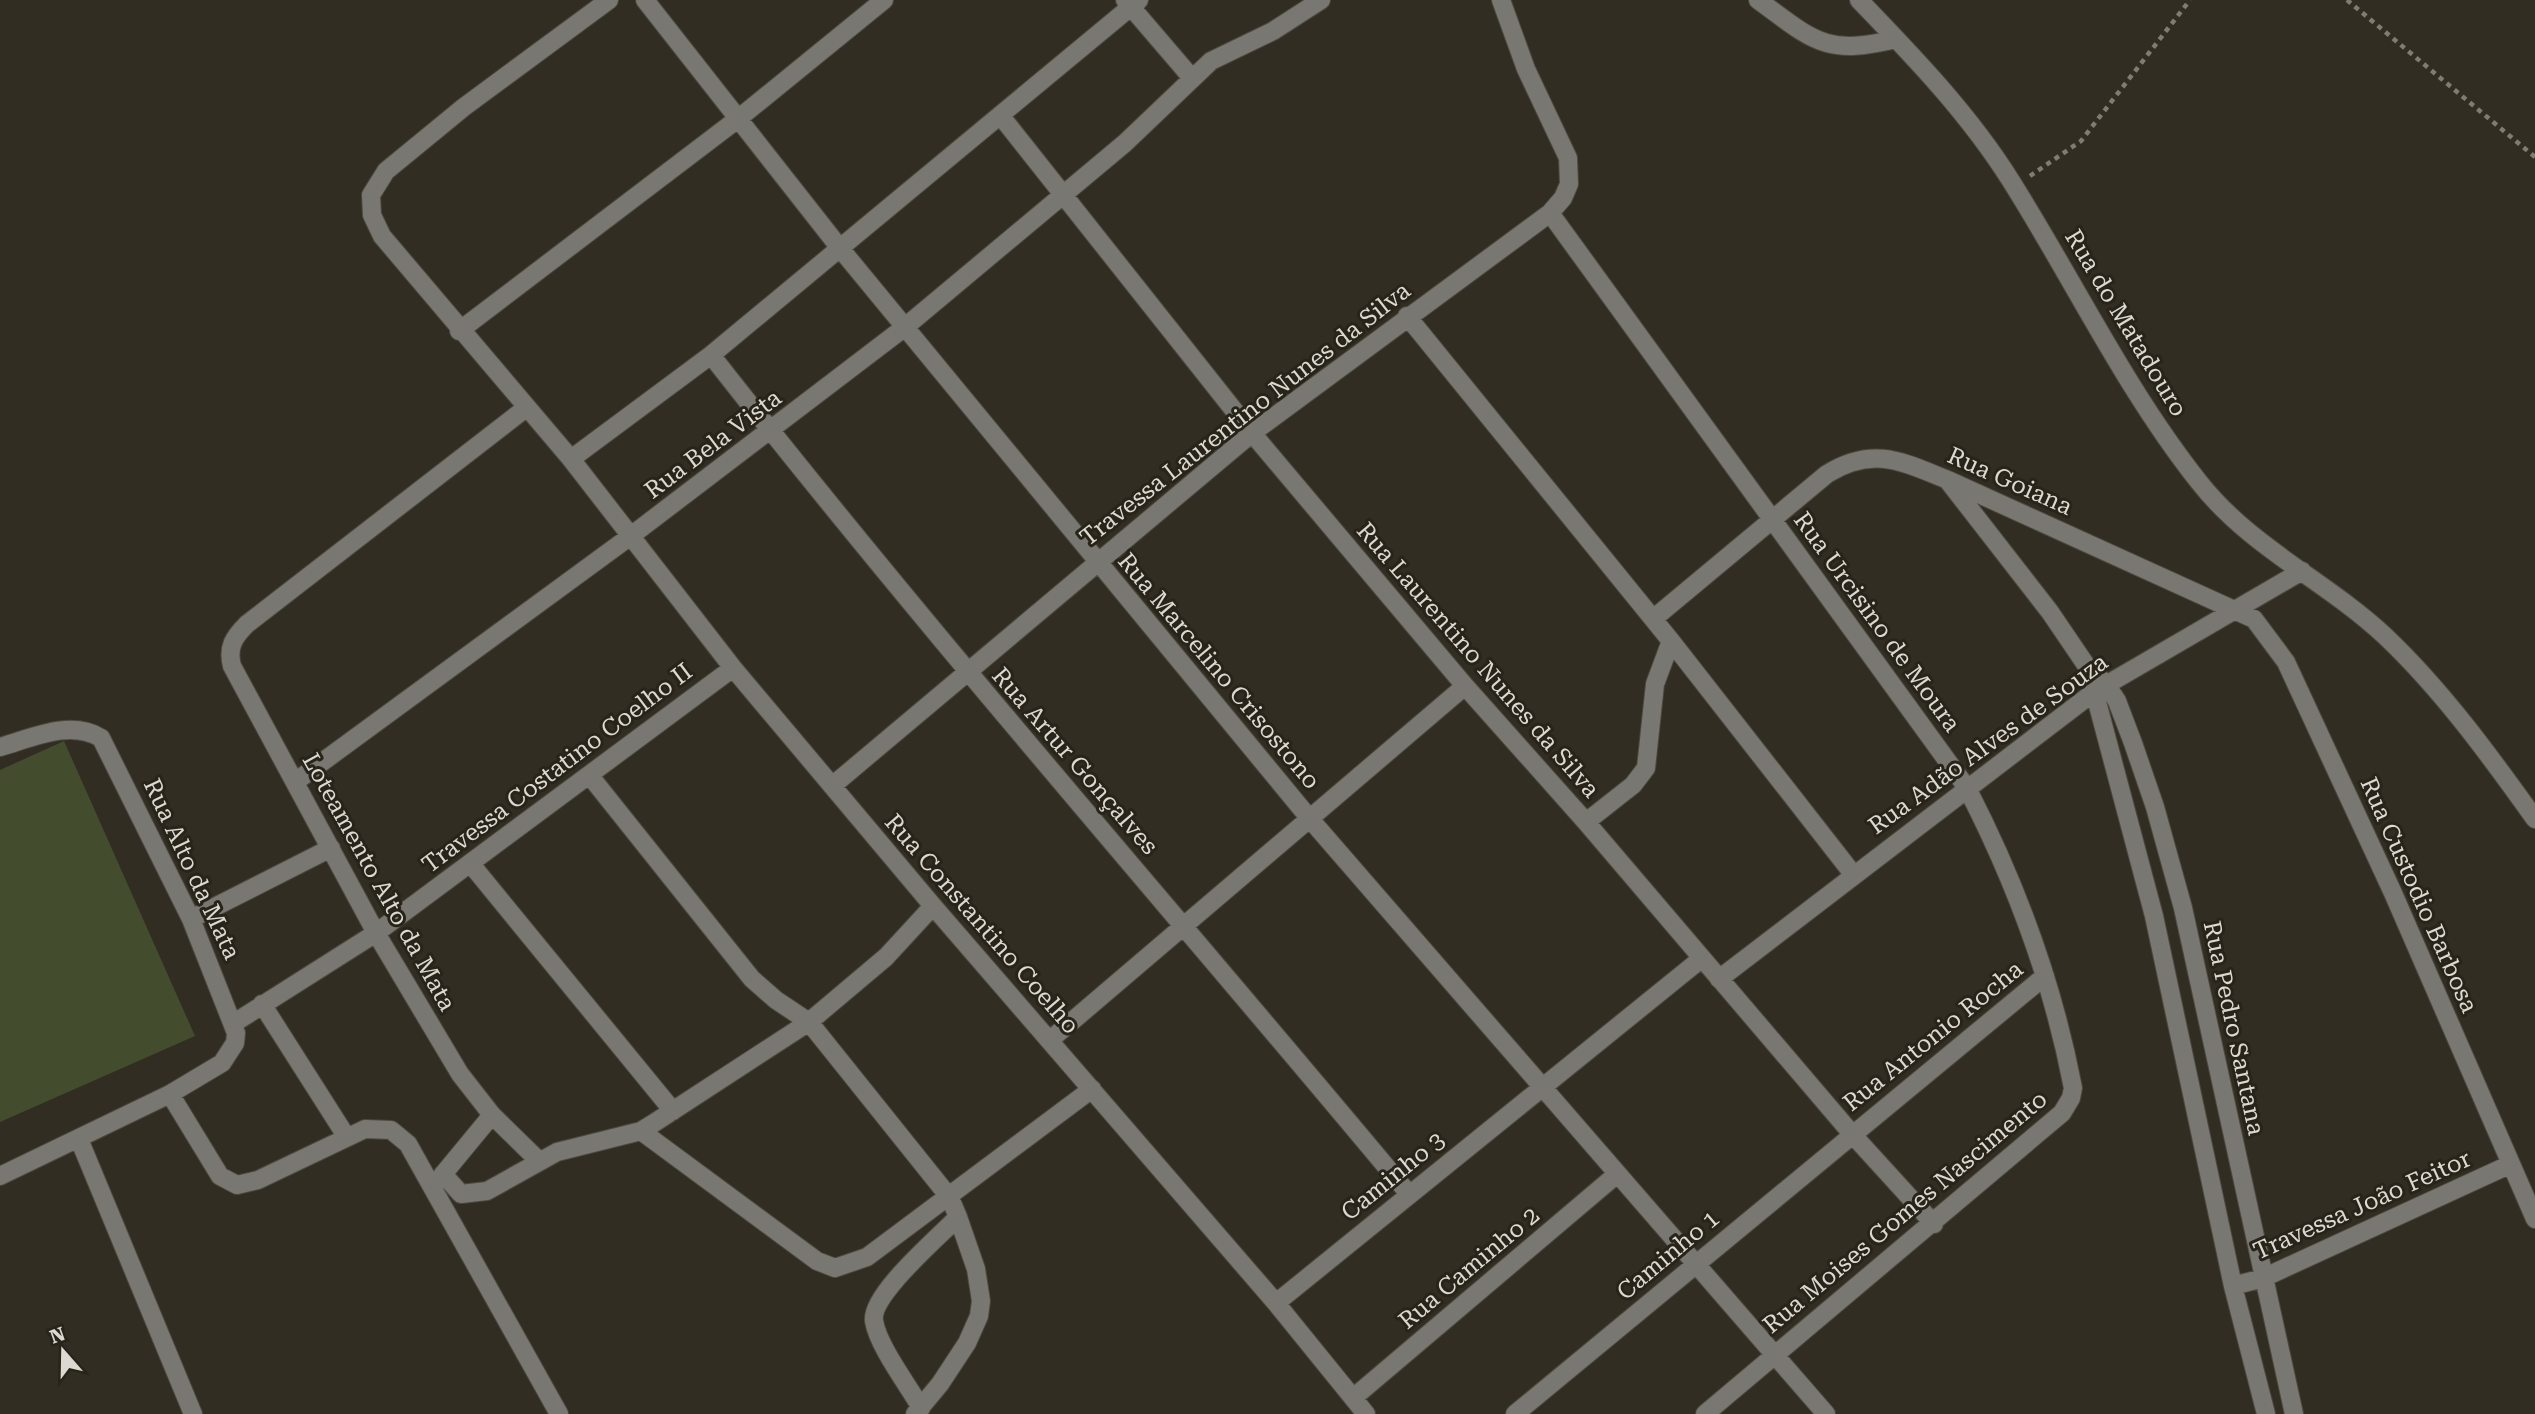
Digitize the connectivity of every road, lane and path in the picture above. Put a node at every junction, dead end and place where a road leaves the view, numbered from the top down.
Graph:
1 (609, 0) edge
2 (645, 0) edge
3 (884, 0) edge
4 (1321, 0) edge
5 (1501, 0) edge
6 (1758, 0) edge
7 (1859, 0) edge
8 (2190, 0) edge
9 (2347, 0) edge
10 (1131, 2) edge
11 (1896, 39) junction
12 (1191, 77) junction
13 (1000, 115) junction
14 (739, 118) junction
15 (2535, 157) edge
16 (2015, 187) junction
17 (1064, 194) junction
18 (1550, 213) junction
19 (839, 247) junction
20 (1407, 316) junction
21 (905, 327) junction
22 (459, 331) junction
23 (711, 355) junction
24 (526, 408) junction
25 (771, 431) junction
26 (1252, 433) junction
27 (571, 458) junction
28 (1948, 480) junction
29 (1772, 520) junction
30 (632, 535) junction
31 (1097, 562) junction
32 (2302, 571) junction
33 (2235, 607) junction
34 (1653, 619) junction
35 (1671, 641) junction
36 (733, 667) junction
37 (965, 672) junction
38 (1465, 686) junction
39 (2100, 688) junction
40 (0, 747) edge
41 (590, 776) junction
42 (295, 782) junction
43 (832, 786) junction
44 (1967, 788) junction
45 (1310, 819) junction
46 (2535, 819) edge
47 (1586, 822) junction
48 (331, 848) junction
49 (470, 863) junction
50 (1853, 874) junction
51 (933, 906) junction
52 (191, 919) junction
53 (1184, 925) junction
54 (376, 933) junction
55 (1701, 959) junction
56 (2045, 976) junction
57 (1719, 979) junction
58 (262, 1004) junction
59 (808, 1022) junction
60 (234, 1023) junction
61 (1050, 1040) junction
62 (1093, 1088) junction
63 (1542, 1089) junction
64 (170, 1094) junction
65 (2068, 1106) joint
66 (673, 1111) junction
67 (492, 1115) junction
68 (641, 1131) junction
69 (1852, 1134) junction
70 (346, 1136) junction
71 (79, 1139) junction
72 (539, 1161) junction
73 (2511, 1164) junction
74 (1616, 1175) junction
75 (0, 1176) edge
76 (438, 1180) junction
77 (1409, 1194) junction
78 (950, 1198) junction
79 (958, 1217) junction
80 (2535, 1219) edge
81 (1934, 1224) junction
82 (1695, 1264) junction
83 (2263, 1278) junction
84 (2233, 1286) junction
85 (1276, 1303) junction
86 (1774, 1355) junction
87 (1353, 1398) junction
88 (918, 1411) edge
89 (192, 1414) edge
90 (559, 1414) edge
91 (1366, 1414) edge
92 (1515, 1414) edge
93 (1705, 1414) edge
94 (1826, 1414) edge
95 (2266, 1414) edge
96 (2294, 1414) edge

1 - 22 street, Rua Constantino Coelho
2 - 14 street
3 - 14 street
4 - 12 street, Rua Bela Vista
5 - 18 street, Travessa Laurentino Nunes da Silva
6 - 11 street
7 - 11 street, Rua do Matadouro
8 - 16 path
9 - 15 path
10 - 12 street
10 - 13 street
11 - 16 street, Rua do Matadouro
12 - 17 street, Rua Bela Vista
13 - 17 street, Rua Laurentino Nunes da Silva
13 - 19 street
14 - 19 street
14 - 22 street
16 - 32 street, Rua do Matadouro
17 - 21 street, Rua Bela Vista
17 - 26 street, Rua Laurentino Nunes da Silva
18 - 20 street, Travessa Laurentino Nunes da Silva
18 - 29 street
19 - 21 street, Rua Marcelino Crisostono
19 - 23 street
20 - 26 street, Travessa Laurentino Nunes da Silva
20 - 34 street
21 - 25 street, Rua Bela Vista
21 - 31 street, Rua Marcelino Crisostono
22 - 24 street, Rua Constantino Coelho
23 - 25 street, Rua Artur Gonçalves
23 - 27 street
24 - 27 street, Rua Constantino Coelho
24 - 42 street, Loteamento Alto da Mata
25 - 30 street, Rua Bela Vista
25 - 37 street, Rua Artur Gonçalves
26 - 31 street, Travessa Laurentino Nunes da Silva
26 - 38 street, Rua Laurentino Nunes da Silva
27 - 30 street, Rua Constantino Coelho
28 - 29 street, Rua Goiana
28 - 33 street, Rua Goiana
28 - 39 street, Rua Pedro Santana
29 - 34 street, Rua Goiana
29 - 44 street, Rua Urcisino de Moura
30 - 36 street, Rua Constantino Coelho
30 - 42 street, Rua Bela Vista
31 - 37 street, Travessa Laurentino Nunes da Silva
31 - 45 street, Rua Marcelino Crisostono
32 - 33 street, Rua Adão Alves de Souza
32 - 46 street, Rua do Matadouro
33 - 39 street, Rua Adão Alves de Souza
33 - 73 street, Rua Custodio Barbosa
34 - 35 street
35 - 47 street
35 - 50 street
36 - 41 street, Travessa Costatino Coelho II
36 - 43 street, Rua Constantino Coelho
37 - 43 street, Travessa Laurentino Nunes da Silva
37 - 53 street, Rua Artur Gonçalves
38 - 45 street
38 - 47 street, Rua Laurentino Nunes da Silva
39 - 44 street, Rua Adão Alves de Souza
39 - 83 street, Rua Pedro Santana
39 - 84 street
40 - 52 street, Rua Alto da Mata
41 - 49 street, Travessa Costatino Coelho II
41 - 59 street
42 - 48 street, Loteamento Alto da Mata
43 - 51 street, Rua Constantino Coelho
44 - 50 street, Rua Adão Alves de Souza
44 - 56 street, Rua Urcisino de Moura
45 - 53 street
45 - 63 street, Rua Marcelino Crisostono
47 - 55 street, Rua Laurentino Nunes da Silva
48 - 52 street
48 - 54 street, Loteamento Alto da Mata
49 - 54 street, Travessa Costatino Coelho II
49 - 66 street
50 - 57 street, Rua Adão Alves de Souza
51 - 59 street
51 - 61 street, Rua Constantino Coelho
52 - 60 street, Rua Alto da Mata
53 - 61 street
53 - 77 street, Rua Artur Gonçalves
54 - 58 street, Travessa Costatino Coelho II
54 - 67 street, Loteamento Alto da Mata
55 - 57 street, Rua Laurentino Nunes da Silva
55 - 63 street, Caminho 3
56 - 65 street, Rua Urcisino de Moura
56 - 69 street, Rua Antonio Rocha
57 - 69 street, Rua Laurentino Nunes da Silva
58 - 60 street, Travessa Costatino Coelho II
58 - 70 street
59 - 66 street
59 - 78 street
60 - 64 street
61 - 62 street, Rua Constantino Coelho
62 - 78 street
62 - 85 street, Rua Constantino Coelho
63 - 74 street, Rua Marcelino Crisostono
63 - 77 street, Caminho 3
64 - 70 street
64 - 71 street
65 - 81 street, Rua Moises Gomes Nascimento
66 - 68 street
67 - 72 street, Loteamento Alto da Mata
67 - 76 street
68 - 72 street
68 - 78 street
69 - 81 street, Rua Laurentino Nunes da Silva
69 - 82 street, Caminho 1
70 - 76 street
71 - 75 street
71 - 89 street
72 - 76 street
73 - 80 street, Rua Custodio Barbosa
73 - 83 street, Travessa João Feitor
74 - 82 street, Rua Marcelino Crisostono
74 - 87 street, Rua Caminho 2
76 - 90 street
77 - 85 street, Caminho 3
78 - 79 street
79 - 88 street
79 - 88 street
81 - 86 street, Rua Moises Gomes Nascimento
82 - 86 street, Rua Marcelino Crisostono
82 - 92 street, Caminho 1
83 - 84 street, Travessa João Feitor
83 - 96 street, Rua Pedro Santana
84 - 95 street
85 - 87 street, Rua Constantino Coelho
86 - 93 street, Rua Moises Gomes Nascimento
86 - 94 street, Rua Marcelino Crisostono
87 - 91 street, Rua Constantino Coelho

